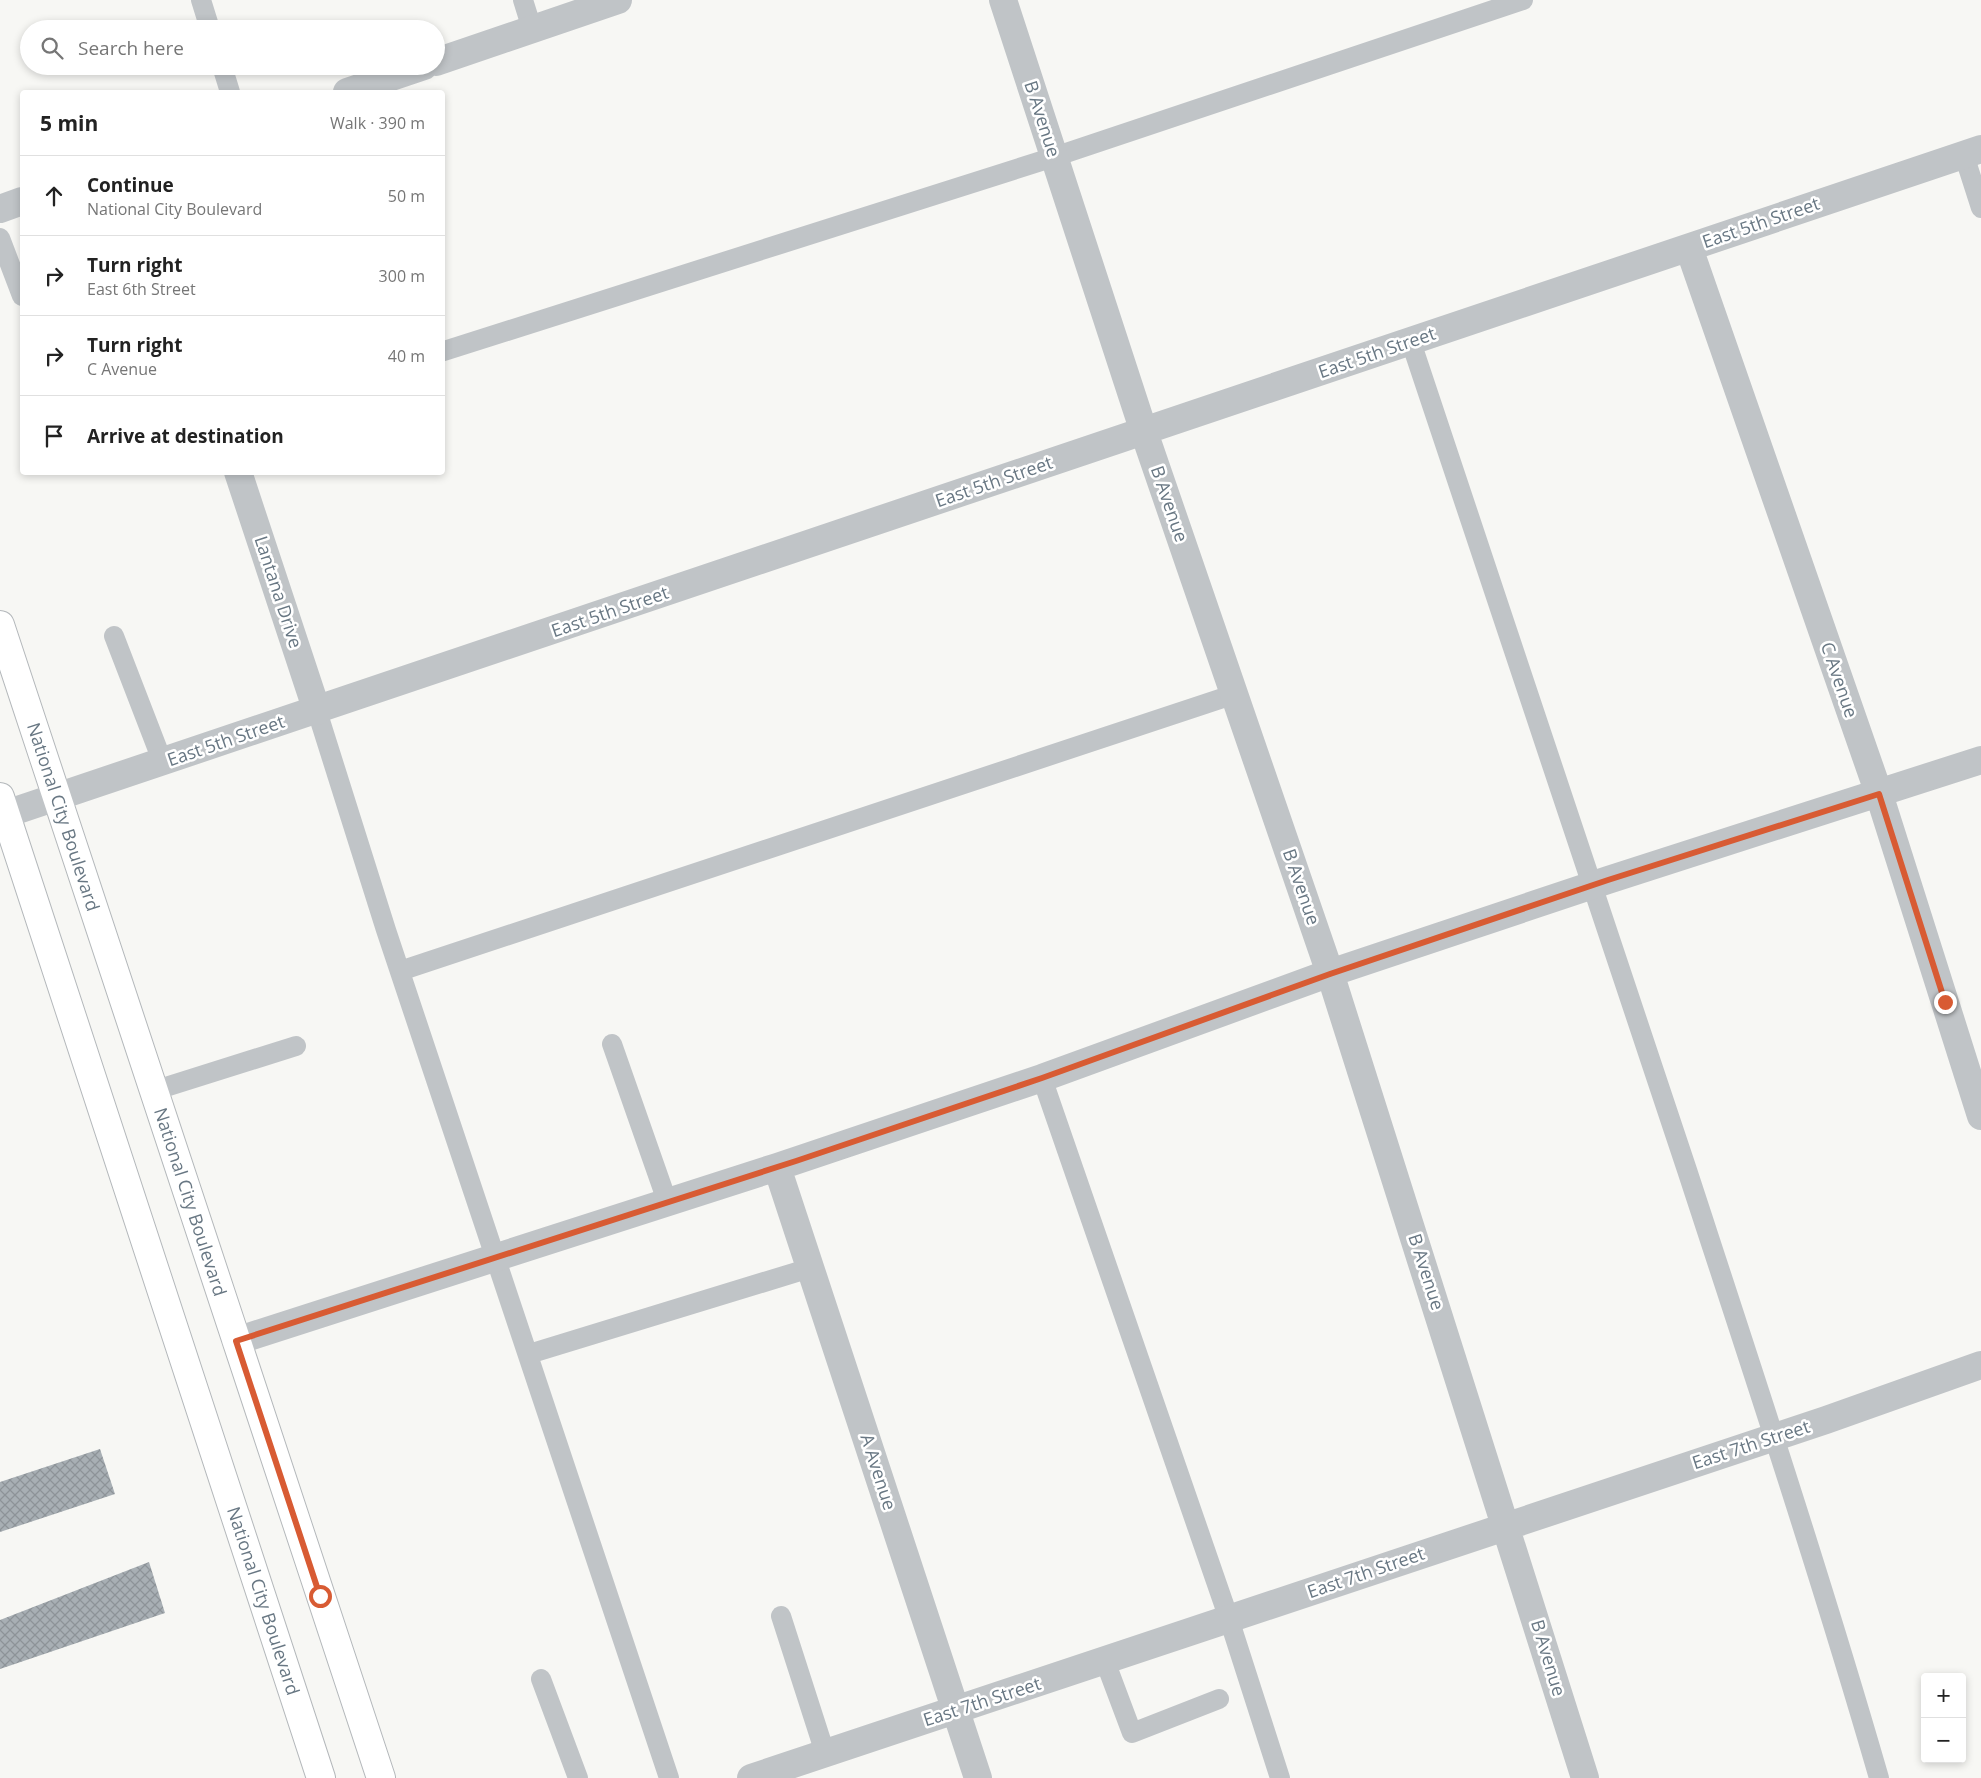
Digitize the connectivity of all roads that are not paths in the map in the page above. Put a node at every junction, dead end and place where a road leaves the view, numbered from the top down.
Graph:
1 (201, 0) edge
2 (523, 0) edge
3 (618, 0) edge
4 (1004, 0) edge
5 (1523, 0) edge
6 (207, 20) edge
7 (532, 29) junction
8 (445, 59) edge
9 (225, 75) edge
10 (397, 75) edge
11 (229, 90) edge
12 (353, 90) edge
13 (1972, 152) edge
14 (1054, 157) junction
15 (20, 202) edge
16 (1981, 208) edge
17 (0, 209) edge
18 (0, 238) edge
19 (1689, 248) junction
20 (20, 291) edge
21 (1411, 342) junction
22 (445, 351) edge
23 (1144, 432) junction
24 (239, 475) edge
25 (0, 625) edge
26 (114, 636) dead end
27 (1235, 694) junction
28 (317, 710) junction
29 (1981, 760) edge
30 (163, 763) junction
31 (1879, 794) junction
32 (58, 798) junction
33 (2, 810) edge
34 (1594, 885) junction
35 (400, 971) junction
36 (1330, 974) junction
37 (612, 1044) dead end
38 (296, 1046) dead end
39 (1042, 1078) junction
40 (153, 1091) junction
41 (1981, 1116) edge
42 (777, 1167) junction
43 (668, 1202) junction
44 (497, 1256) junction
45 (810, 1268) junction
46 (236, 1341) junction
47 (529, 1354) junction
48 (1981, 1364) edge
49 (1774, 1437) junction
50 (1506, 1526) junction
51 (781, 1616) dead end
52 (1229, 1619) junction
53 (1105, 1661) junction
54 (541, 1679) dead end
55 (1218, 1699) dead end
56 (957, 1710) junction
57 (310, 1744) junction
58 (825, 1753) junction
59 (321, 1778) edge
60 (340, 1778) edge
61 (381, 1778) edge
62 (578, 1778) edge
63 (669, 1778) edge
64 (751, 1778) edge
65 (978, 1778) edge
66 (1280, 1778) edge
67 (1585, 1778) edge
68 (1879, 1778) edge

1 - 6 lane
2 - 7 lane
3 - 7 street
4 - 14 street, B Avenue
5 - 14 lane
7 - 8 street
9 - 11 lane
10 - 12 street
13 - 16 lane
13 - 19 street, East 5th Street
14 - 22 lane
14 - 23 street, B Avenue
15 - 17 street
18 - 20 lane
19 - 21 street, East 5th Street
19 - 31 street, C Avenue
21 - 23 street, East 5th Street
21 - 34 lane
23 - 27 street, B Avenue
23 - 28 street, East 5th Street
24 - 28 street, Lantana Drive
25 - 32 main road, National City Boulevard
26 - 30 lane
27 - 35 lane
27 - 36 street, B Avenue
28 - 30 street, East 5th Street
28 - 35 lane
29 - 31 street
30 - 32 street, East 5th Street
31 - 34 street
31 - 41 street, C Avenue
32 - 33 street, East 5th Street
32 - 40 main road, National City Boulevard
33 - 57 main road, National City Boulevard
34 - 36 street
34 - 49 lane
35 - 44 lane
36 - 39 street
36 - 50 street, B Avenue
37 - 43 lane
38 - 40 lane
39 - 42 street
39 - 52 lane
40 - 46 main road, National City Boulevard
42 - 43 street
42 - 45 street, A Avenue
43 - 44 street
44 - 46 street
44 - 47 lane
45 - 47 lane
45 - 56 street, A Avenue
46 - 61 main road, National City Boulevard
47 - 63 lane
48 - 49 street, East 7th Street
49 - 50 street, East 7th Street
49 - 68 lane
50 - 52 street, East 7th Street
50 - 67 street, B Avenue
51 - 58 lane
52 - 53 street, East 7th Street
52 - 66 lane
53 - 55 lane
53 - 56 street, East 7th Street
54 - 62 lane
56 - 58 street, East 7th Street
56 - 65 street, A Avenue
57 - 59 main road, National City Boulevard
57 - 60 main road
58 - 64 street, East 7th Street

